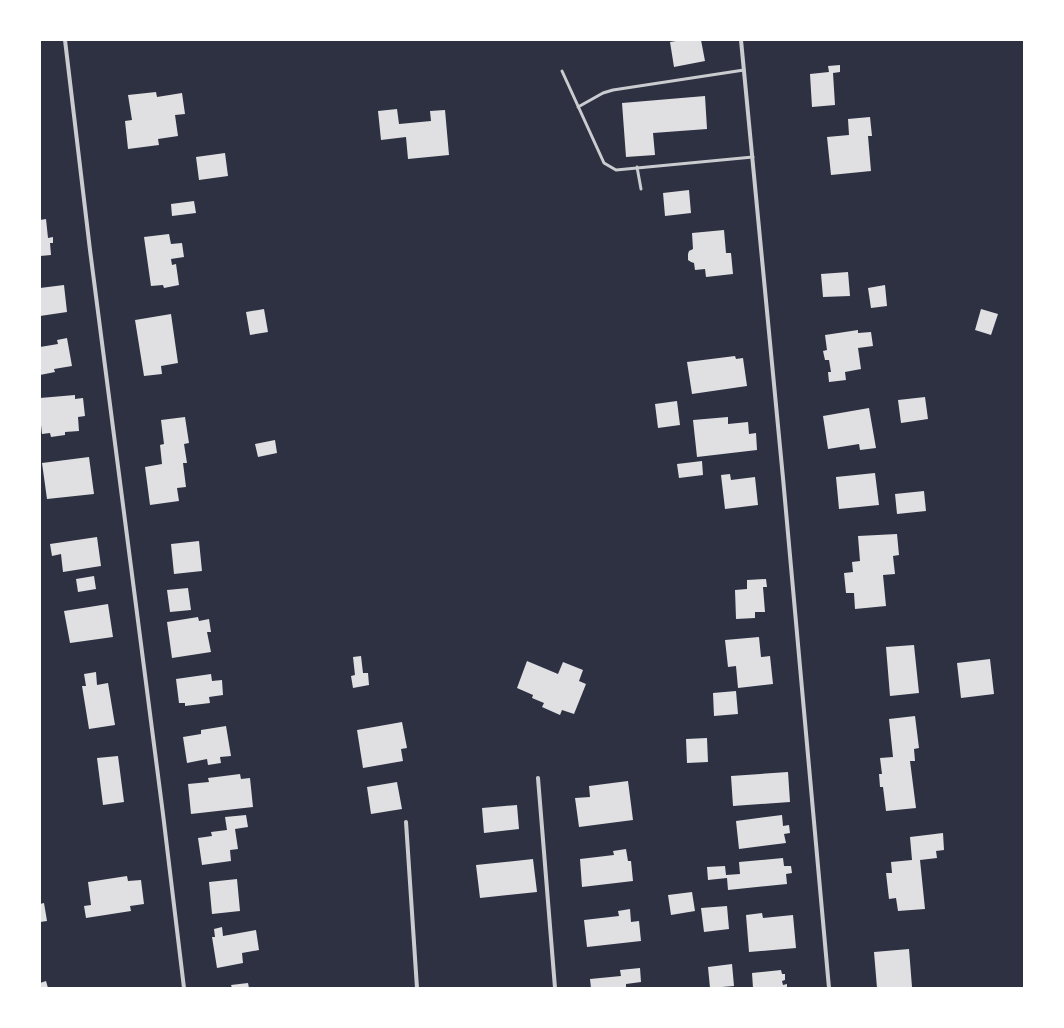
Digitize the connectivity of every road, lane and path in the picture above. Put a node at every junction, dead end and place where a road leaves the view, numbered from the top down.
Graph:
1 (66, 40) edge
2 (741, 40) edge
3 (744, 70) junction
4 (562, 71) dead end
5 (578, 106) junction
6 (753, 157) junction
7 (637, 167) junction
8 (641, 189) dead end
9 (538, 778) dead end
10 (406, 822) dead end
11 (184, 988) edge
12 (417, 988) edge
13 (555, 988) edge
14 (829, 988) edge

1 - 11 street
2 - 3 street
3 - 5 lane
3 - 6 street
4 - 5 lane
5 - 7 lane
6 - 7 lane
6 - 14 street
7 - 8 lane
9 - 13 street
10 - 12 street

